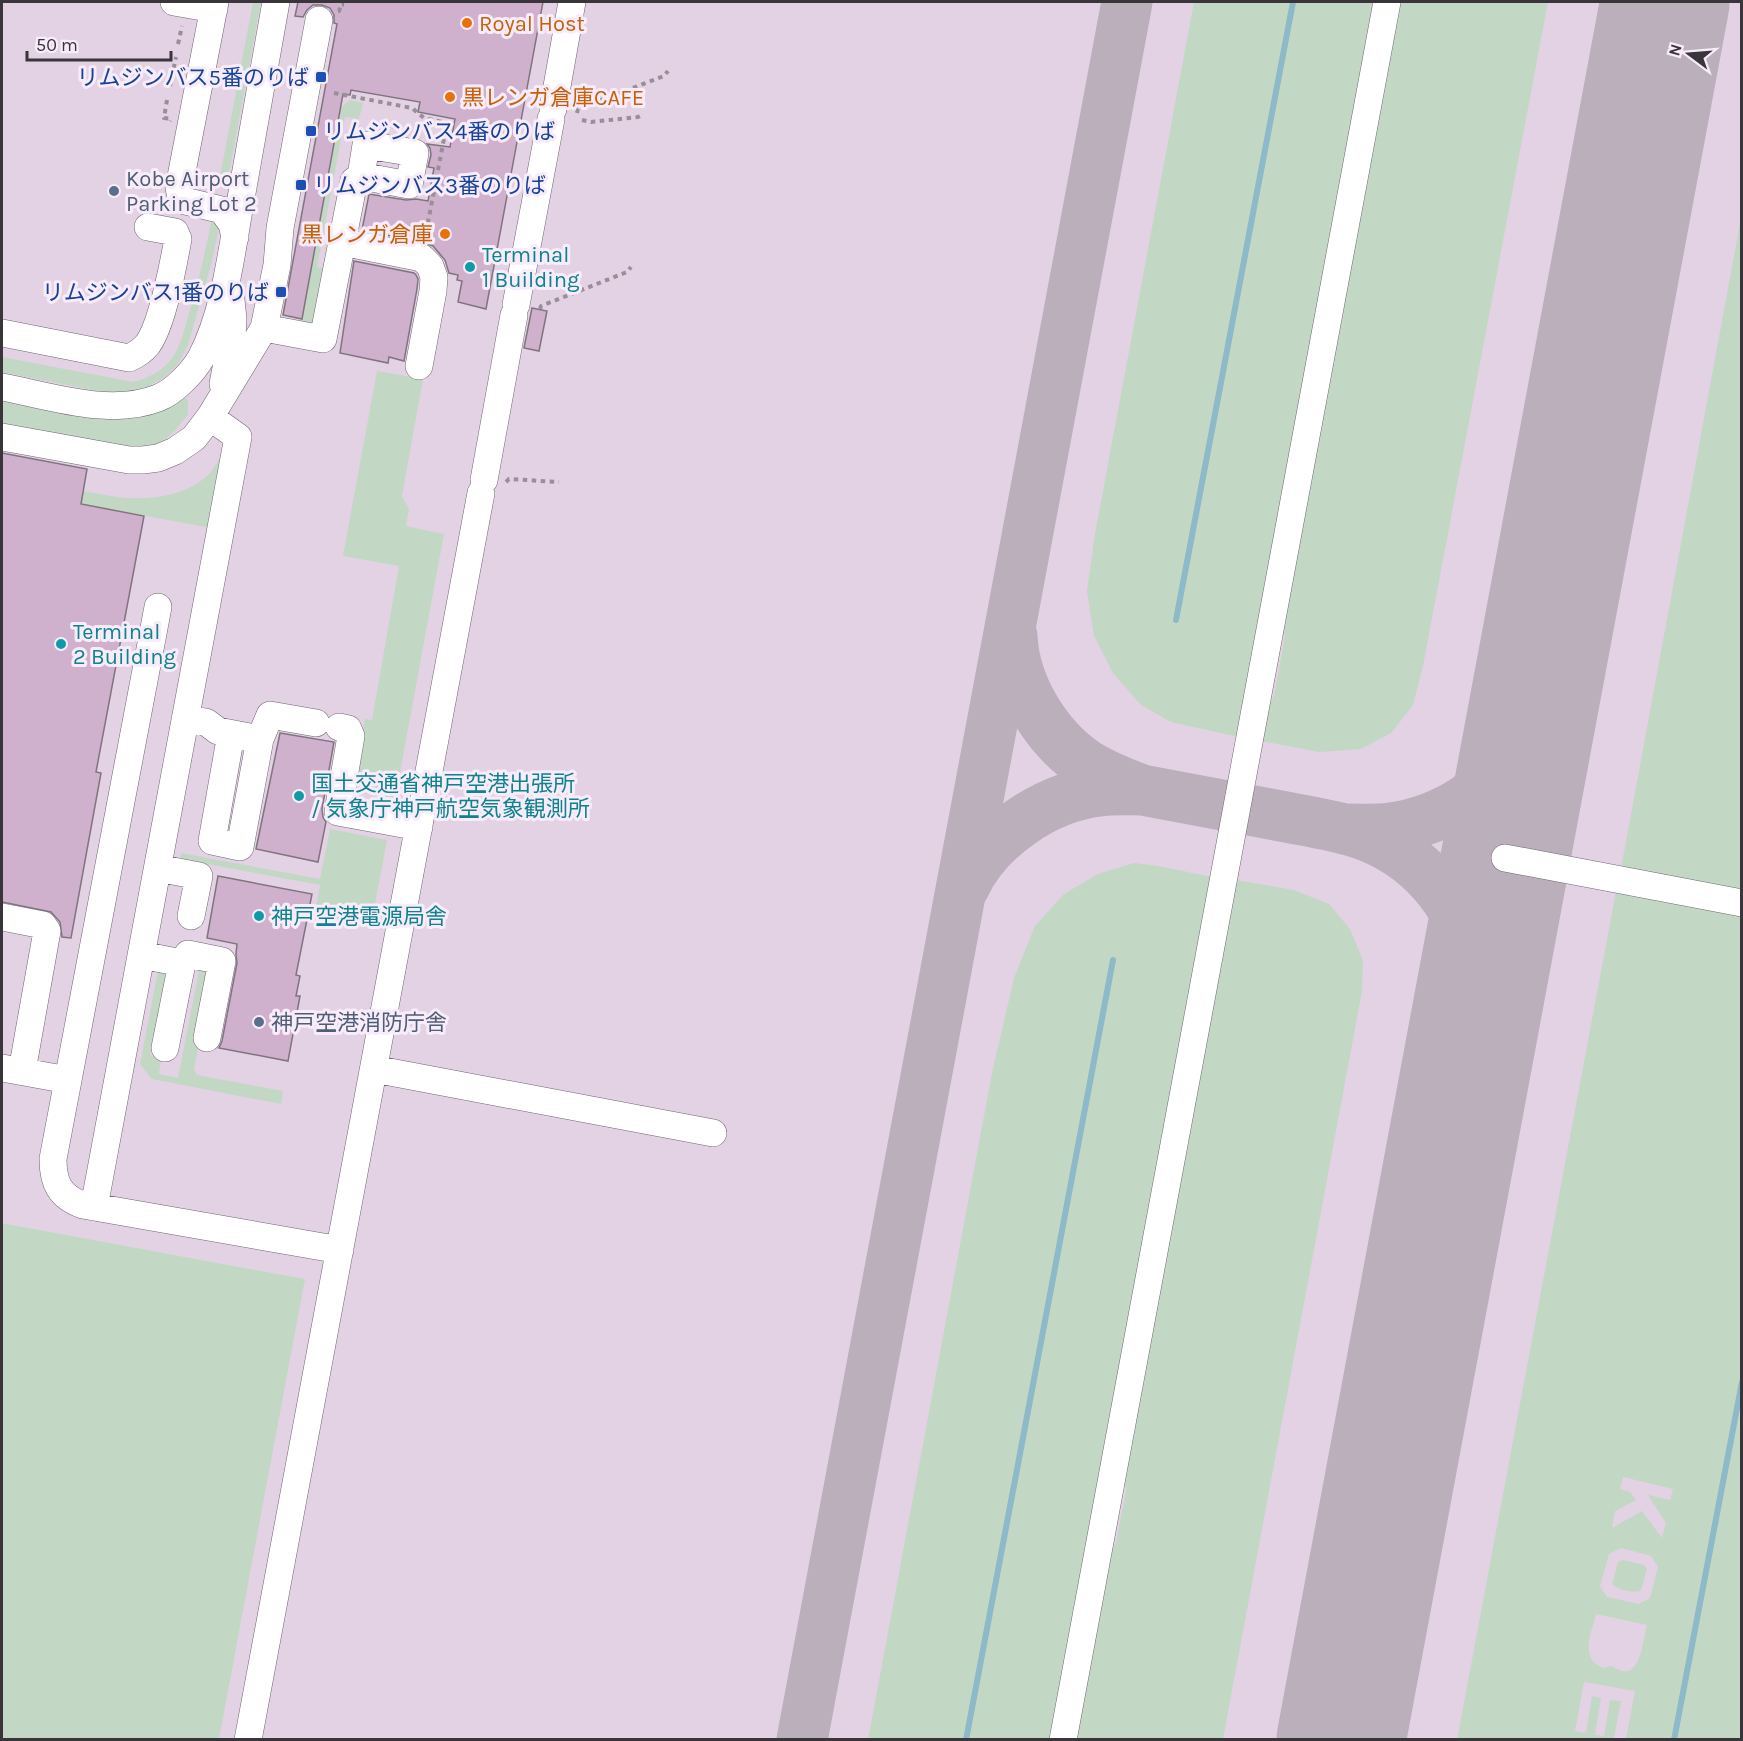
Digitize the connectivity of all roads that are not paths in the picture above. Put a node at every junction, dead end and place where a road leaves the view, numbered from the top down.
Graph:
1 (174, 2) edge
2 (276, 2) edge
3 (572, 2) edge
4 (1388, 2) edge
5 (215, 5) edge
6 (330, 14) road end
7 (361, 176) dead end
8 (148, 226) dead end
9 (236, 228) junction
10 (342, 242) junction
11 (228, 275) junction
12 (264, 328) junction
13 (2, 333) edge
14 (419, 366) dead end
15 (2, 387) edge
16 (215, 409) junction
17 (2, 437) edge
18 (158, 607) dead end
19 (185, 719) junction
20 (231, 734) junction
21 (260, 738) junction
22 (419, 827) junction
23 (1505, 858) dead end
24 (158, 868) junction
25 (1742, 903) edge
26 (191, 916) dead end
27 (2, 917) edge
28 (141, 955) junction
29 (182, 963) junction
30 (207, 1038) dead end
31 (165, 1048) dead end
32 (374, 1069) junction
33 (12, 1070) edge
34 (68, 1080) junction
35 (713, 1133) dead end
36 (94, 1207) junction
37 (340, 1250) junction
38 (248, 1740) edge
39 (1063, 1740) edge

1 - 5 street
2 - 9 street
3 - 22 street
4 - 39 street
5 - 9 street
6 - 12 street
7 - 10 street
8 - 13 street
9 - 11 street
10 - 12 street
10 - 14 street
11 - 15 street
11 - 16 street
12 - 16 street
16 - 17 street
16 - 19 street
18 - 34 street
19 - 20 street
19 - 24 street
20 - 21 street
20 - 21 street
21 - 22 street
22 - 32 street
23 - 25 street
24 - 26 street
24 - 28 street
27 - 33 street
28 - 29 street
28 - 36 street
29 - 30 street
29 - 31 street
32 - 35 street
32 - 37 street
33 - 34 street
34 - 36 street
36 - 37 street
37 - 38 street

